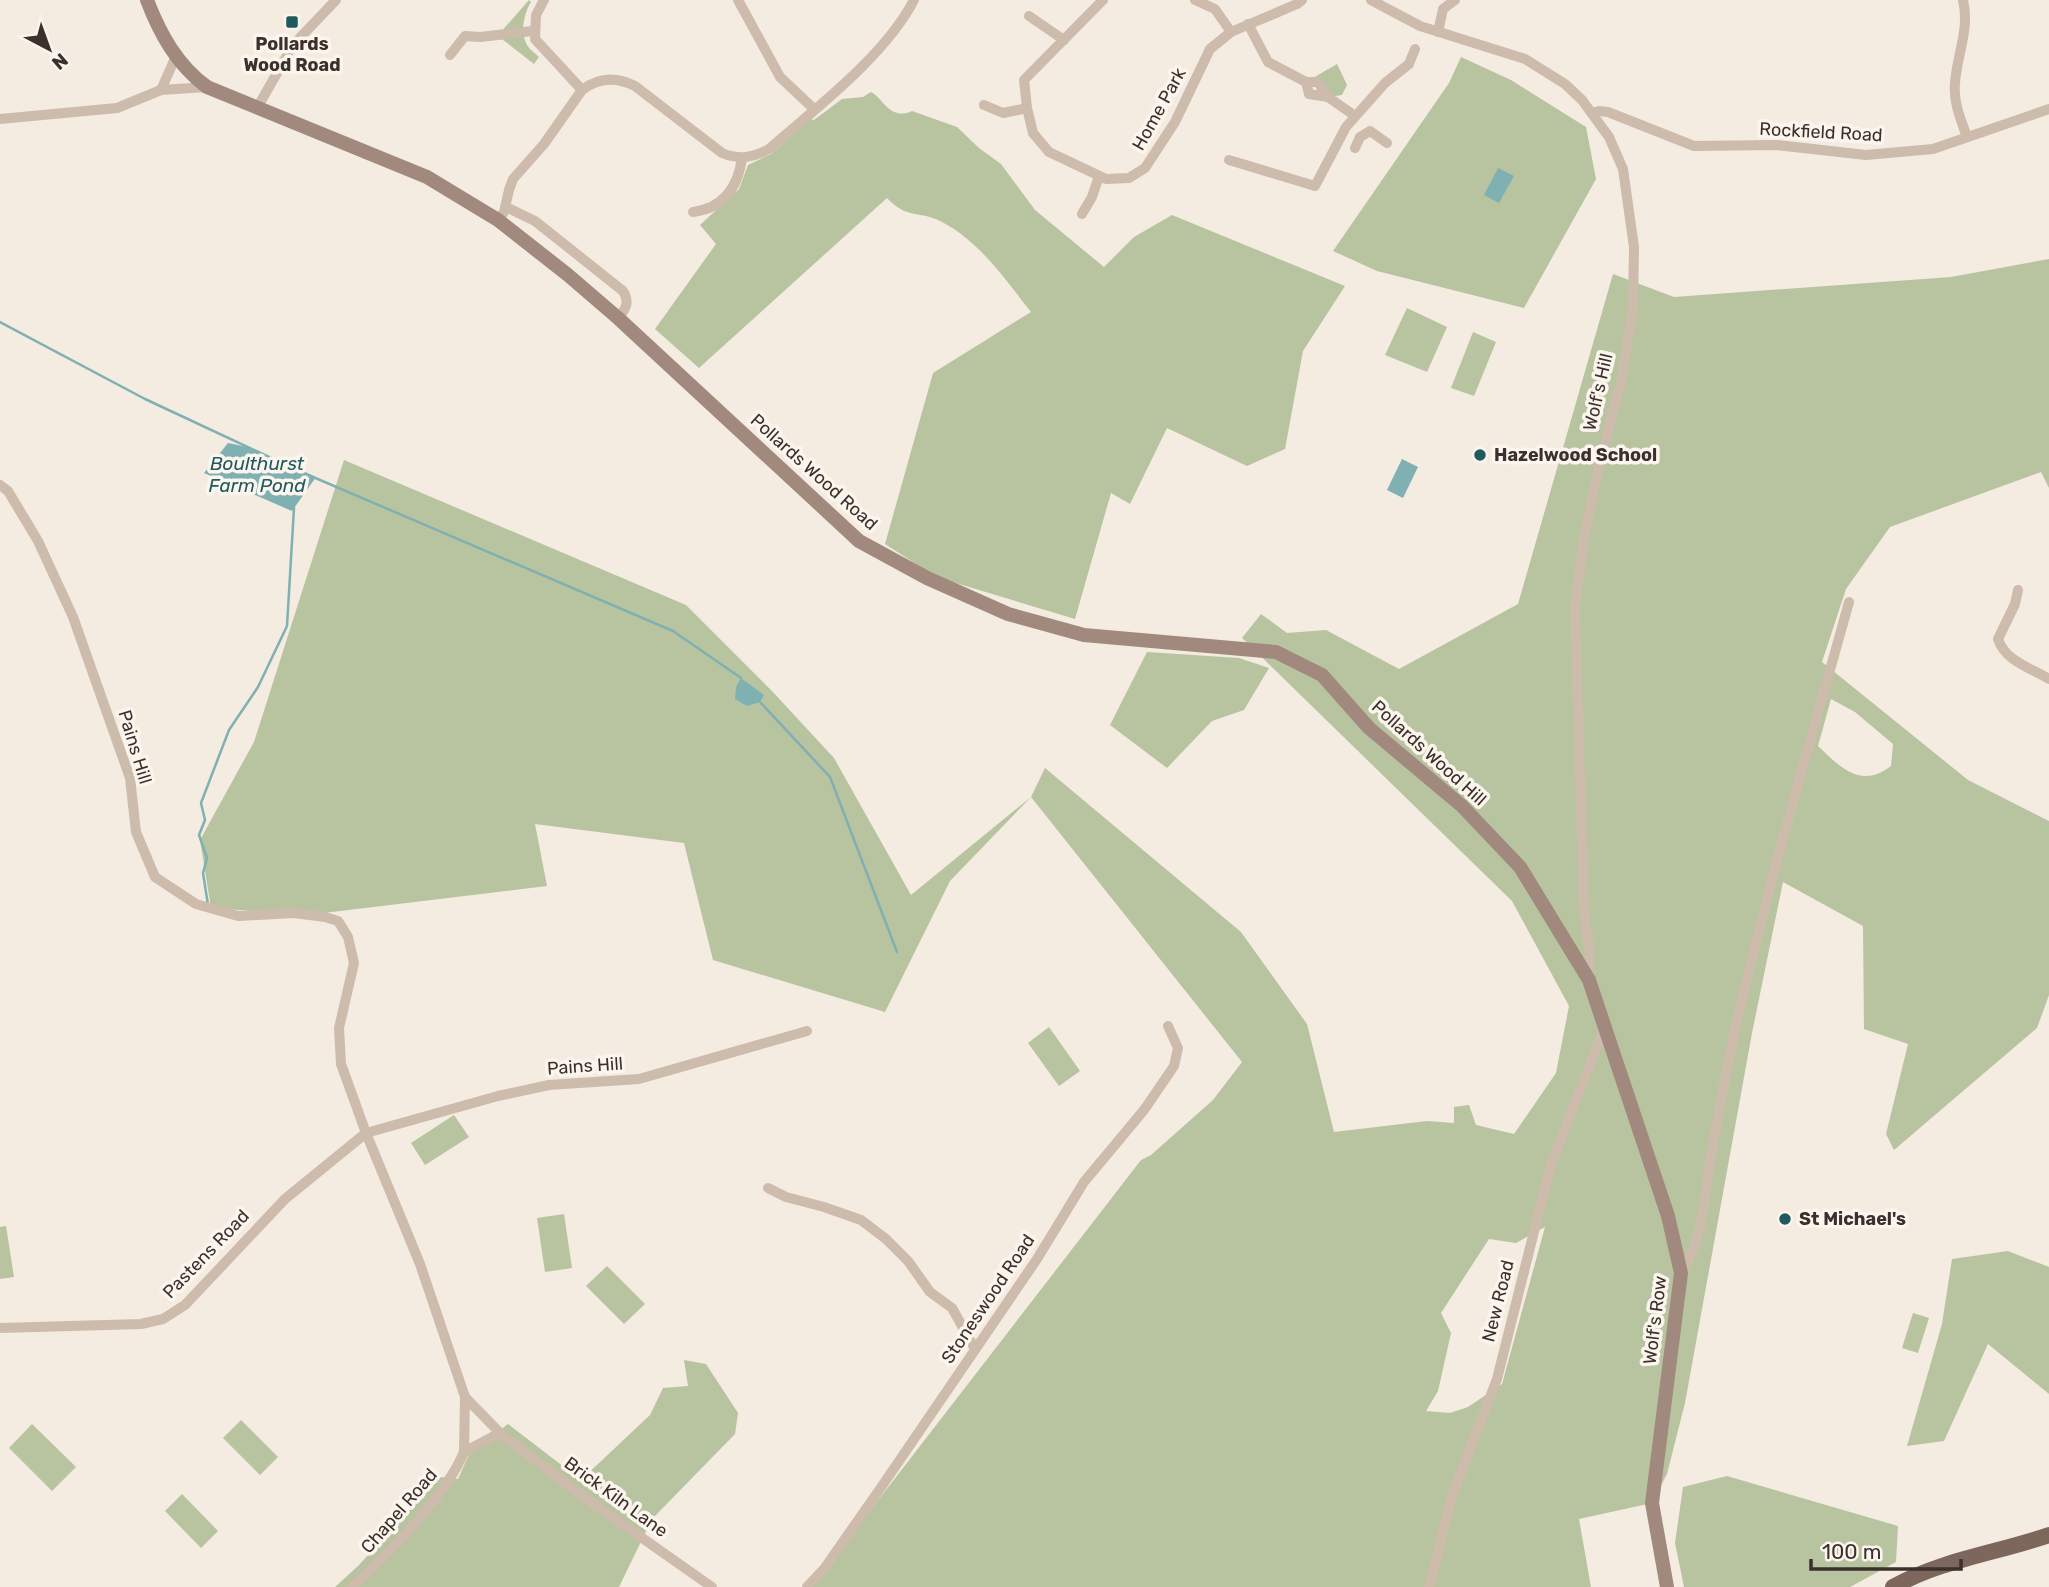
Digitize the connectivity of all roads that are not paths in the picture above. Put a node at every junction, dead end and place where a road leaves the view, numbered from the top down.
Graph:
1 (147, 0) edge
2 (336, 0) edge
3 (544, 0) edge
4 (738, 0) edge
5 (914, 0) edge
6 (1103, 0) edge
7 (1195, 0) edge
8 (1302, 0) edge
9 (1371, 0) edge
10 (1455, 0) edge
11 (1963, 0) edge
12 (1029, 16) dead end
13 (1248, 24) junction
14 (533, 31) junction
15 (1231, 32) junction
16 (1438, 32) junction
17 (1064, 40) junction
18 (1415, 48) dead end
19 (450, 55) dead end
20 (176, 56) junction
21 (207, 87) junction
22 (161, 90) junction
23 (582, 90) junction
24 (984, 105) dead end
25 (257, 108) junction
26 (1027, 108) junction
27 (814, 109) junction
28 (2049, 109) edge
29 (1592, 113) junction
30 (1356, 116) junction
31 (0, 119) edge
32 (1346, 127) junction
33 (1967, 137) junction
34 (1387, 143) dead end
35 (741, 158) junction
36 (1229, 160) dead end
37 (1100, 176) junction
38 (506, 207) junction
39 (693, 212) dead end
40 (1082, 214) dead end
41 (498, 220) junction
42 (618, 318) junction
43 (0, 485) edge
44 (2018, 590) dead end
45 (1849, 602) dead end
46 (1093, 634) joint
47 (2049, 679) edge
48 (1589, 980) junction
49 (1168, 1026) dead end
50 (1605, 1026) junction
51 (807, 1031) dead end
52 (366, 1133) junction
53 (768, 1188) dead end
54 (1681, 1273) junction
55 (0, 1328) edge
56 (975, 1349) junction
57 (465, 1397) junction
58 (500, 1433) junction
59 (464, 1452) junction
60 (2049, 1535) edge
61 (352, 1587) edge
62 (712, 1587) edge
63 (807, 1587) edge
64 (1429, 1587) edge
65 (1667, 1587) edge
66 (1893, 1587) edge

1 - 20 street, Pollards Wood Road
2 - 25 street
3 - 14 street
4 - 27 street
5 - 27 street
6 - 17 street, Home Park
7 - 15 street
8 - 13 street, Home Park
9 - 16 street, Wolf's Hill
10 - 16 street
11 - 33 street
12 - 17 street
13 - 15 street, Home Park
13 - 30 street
14 - 19 street
14 - 23 street
15 - 37 street, Home Park
16 - 29 street, Wolf's Hill
17 - 26 street, Home Park
18 - 30 street
20 - 21 street, Pollards Wood Road
20 - 22 street
21 - 22 street
21 - 25 street, Pollards Wood Road
22 - 31 street
23 - 35 street
23 - 38 street
24 - 26 street
25 - 41 street, Pollards Wood Road
26 - 37 street, Home Park
27 - 35 street
28 - 33 street, Rockfield Road
29 - 33 street, Rockfield Road
29 - 48 street, Wolf's Hill
30 - 32 street
32 - 34 street
32 - 36 street
35 - 39 street
37 - 40 street
38 - 41 street
38 - 42 street
41 - 42 street, Pollards Wood Road
42 - 46 street, Pollards Wood Road
43 - 52 street, Pains Hill
44 - 47 street
45 - 54 street
46 - 48 street, Pollards Wood Hill
48 - 50 street, Pollards Wood Hill
49 - 56 street, Stoneswood Road
50 - 54 street, Wolf's Row
50 - 64 street, New Road
51 - 52 street, Pains Hill
52 - 55 street, Pastens Road
52 - 57 street, Pains Hill
53 - 56 street
54 - 65 street, Wolf's Row
56 - 63 street, Stoneswood Road
57 - 58 street, Pains Hill
57 - 59 street
58 - 59 street
58 - 62 street, Brick Kiln Lane
59 - 61 street, Chapel Road
60 - 66 main road

